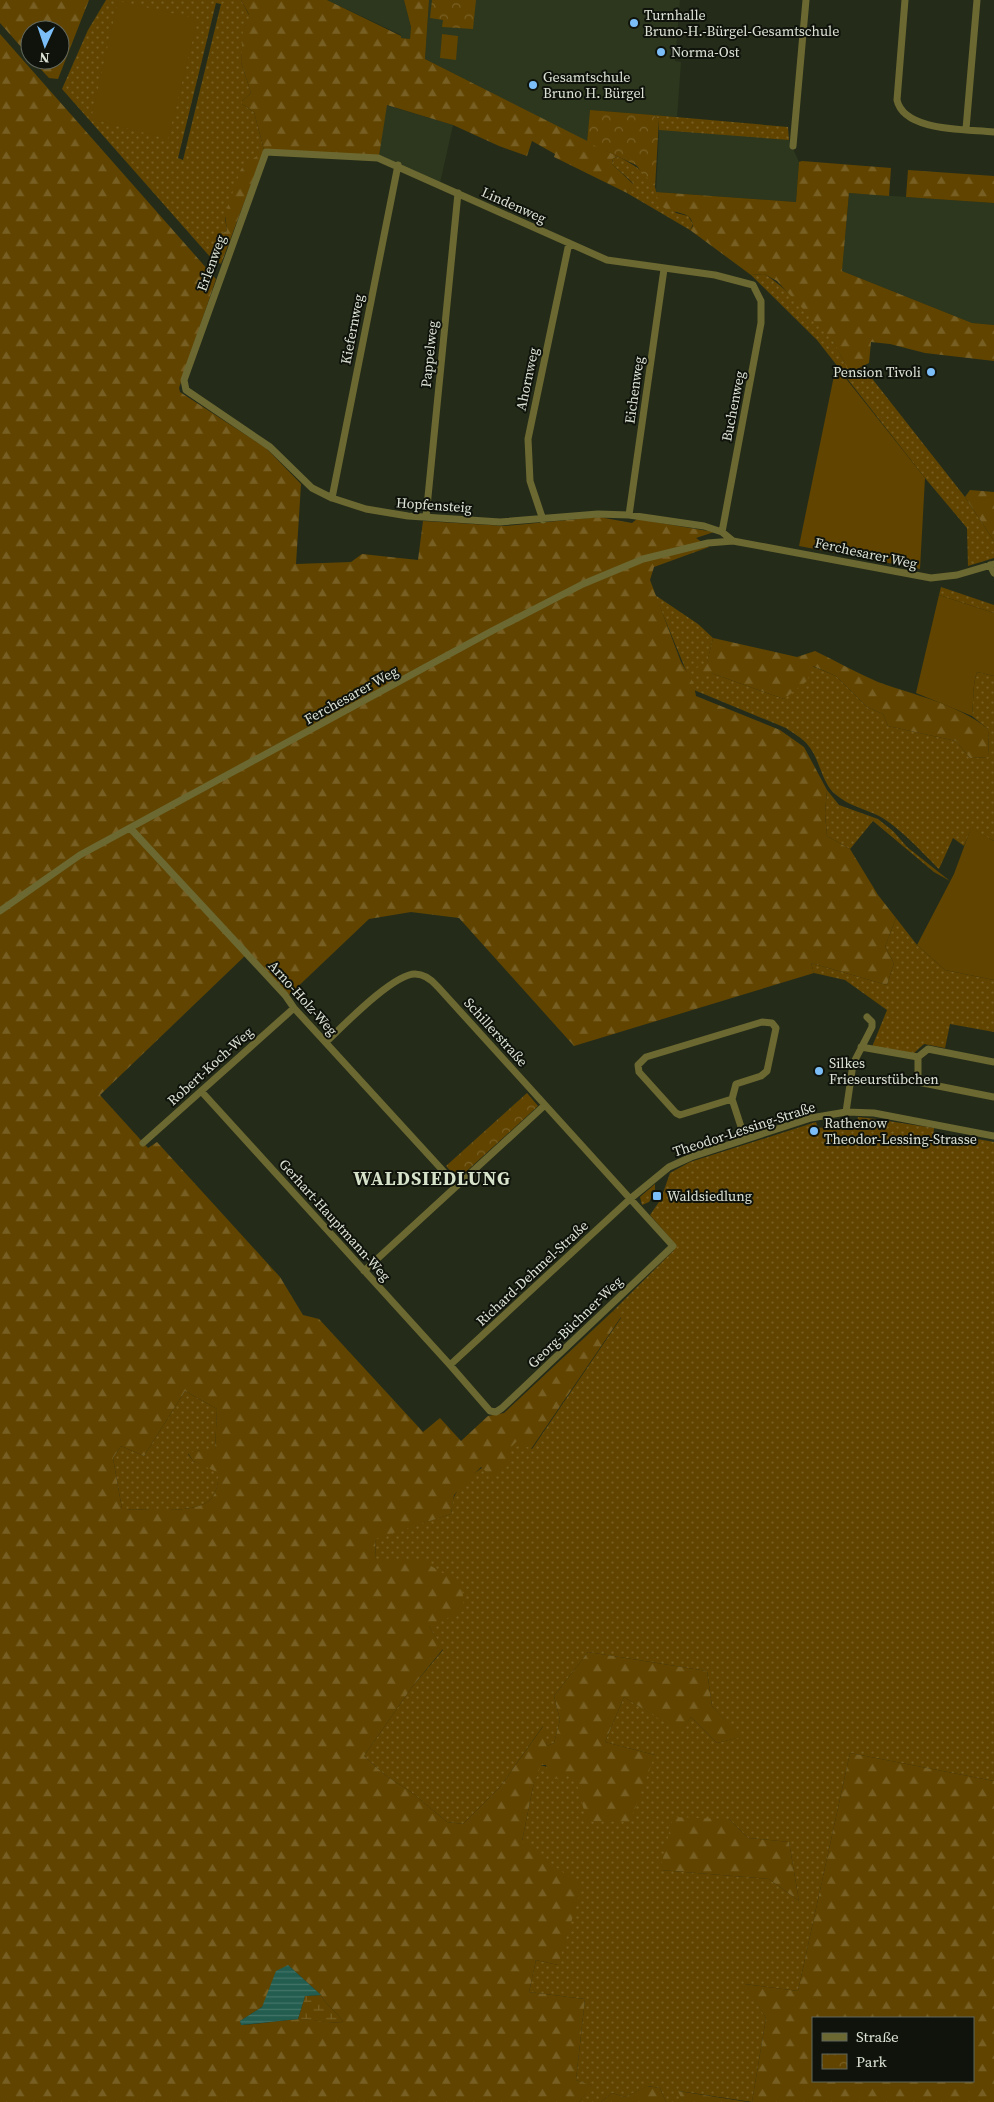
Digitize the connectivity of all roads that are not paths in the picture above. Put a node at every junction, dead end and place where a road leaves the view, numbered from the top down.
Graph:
1 (806, 0) edge
2 (905, 0) edge
3 (977, 0) edge
4 (966, 129) junction
5 (994, 132) edge
6 (793, 146) dead end
7 (266, 152) joint
8 (398, 165) junction
9 (458, 193) junction
10 (568, 243) junction
11 (664, 269) junction
12 (753, 285) joint
13 (183, 385) joint
14 (332, 498) junction
15 (629, 515) junction
16 (426, 517) junction
17 (543, 520) junction
18 (722, 532) junction
19 (733, 540) junction
20 (992, 565) edge
21 (994, 572) edge
22 (131, 829) junction
23 (0, 912) edge
24 (294, 1008) junction
25 (867, 1017) dead end
26 (326, 1042) junction
27 (862, 1047) junction
28 (918, 1057) junction
29 (994, 1062) edge
30 (201, 1091) junction
31 (994, 1097) edge
32 (732, 1099) junction
33 (545, 1105) junction
34 (846, 1112) junction
35 (994, 1136) edge
36 (745, 1139) junction
37 (143, 1143) dead end
38 (456, 1186) junction
39 (630, 1199) junction
40 (364, 1270) junction
41 (450, 1365) junction

1 - 6 street
2 - 4 street
3 - 4 street
4 - 5 street
7 - 8 street, Lindenweg
7 - 13 street, Erlenweg
8 - 9 street, Lindenweg
8 - 14 street, Kiefernweg
9 - 10 street, Lindenweg
9 - 16 street, Pappelweg
10 - 11 street, Lindenweg
10 - 17 street, Ahornweg
11 - 12 street, Lindenweg
11 - 15 street, Eichenweg
12 - 18 street, Buchenweg
13 - 14 street, Hopfensteig
14 - 16 street, Hopfensteig
15 - 17 street, Hopfensteig
15 - 18 street, Hopfensteig
16 - 17 street, Hopfensteig
18 - 19 street, Ferchesarer Weg
19 - 20 street, Ferchesarer Weg
19 - 22 street, Ferchesarer Weg
20 - 21 street
22 - 23 street, Ferchesarer Weg
22 - 24 street, Arno-Holz-Weg
24 - 26 street, Arno-Holz-Weg
24 - 30 street, Robert-Koch-Weg
25 - 27 street
26 - 33 street, Schillerstraße
26 - 38 street, Arno-Holz-Weg
27 - 28 street
27 - 34 street
28 - 29 street
28 - 31 street
30 - 37 street, Robert-Koch-Weg
30 - 40 street, Gerhart-Hauptmann-Weg
32 - 32 street
32 - 36 street
33 - 38 street
33 - 39 street, Schillerstraße
34 - 35 street, Theodor-Lessing-Straße
34 - 36 street, Theodor-Lessing-Straße
36 - 39 street, Theodor-Lessing-Straße
38 - 40 street
39 - 41 street, Richard-Dehmel-Straße
39 - 41 street, Georg-Büchner-Weg
40 - 41 street, Gerhart-Hauptmann-Weg

